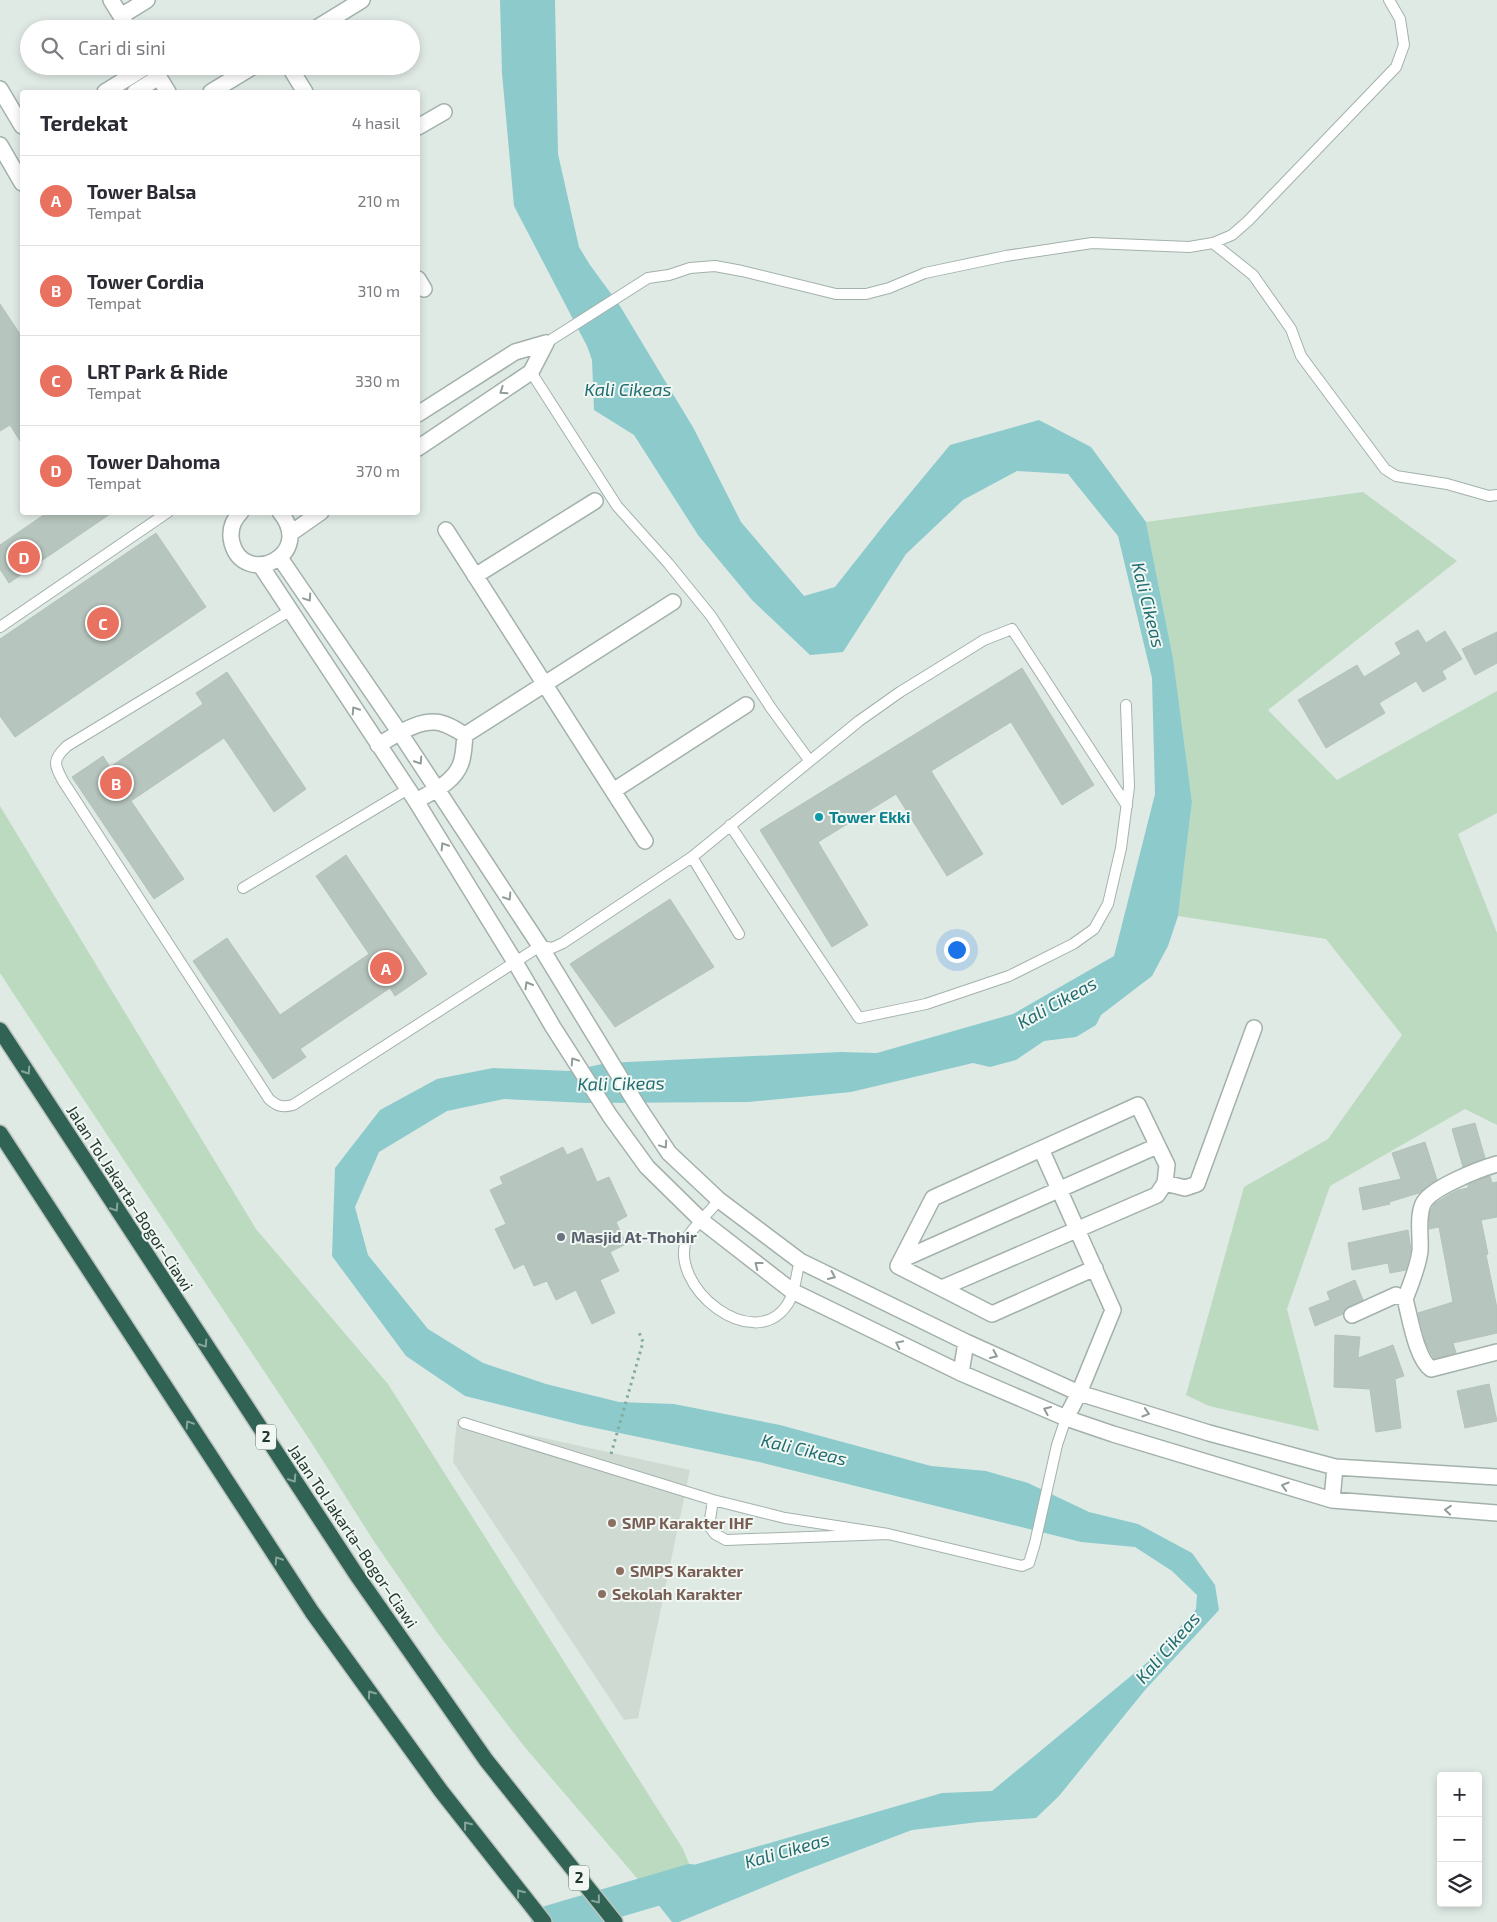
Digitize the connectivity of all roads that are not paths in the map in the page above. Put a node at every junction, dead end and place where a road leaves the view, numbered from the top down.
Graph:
1 (111, 0) edge
2 (147, 0) edge
3 (362, 0) edge
4 (1389, 0) edge
5 (124, 20) edge
6 (127, 20) edge
7 (330, 20) edge
8 (132, 75) edge
9 (152, 75) edge
10 (157, 75) edge
11 (239, 75) edge
12 (295, 75) edge
13 (0, 89) edge
14 (107, 90) edge
15 (137, 90) edge
16 (167, 90) edge
17 (214, 90) edge
18 (304, 90) edge
19 (12, 111) edge
20 (444, 112) dead end
21 (20, 123) edge
22 (420, 126) edge
23 (0, 145) edge
24 (20, 180) edge
25 (1213, 243) junction
26 (551, 341) junction
27 (531, 372) junction
28 (420, 413) edge
29 (420, 447) edge
30 (1497, 495) edge
31 (595, 501) dead end
32 (164, 515) edge
33 (235, 515) edge
34 (282, 515) edge
35 (317, 515) edge
36 (446, 530) dead end
37 (291, 533) junction
38 (280, 558) junction
39 (261, 566) junction
40 (475, 576) junction
41 (673, 602) dead end
42 (291, 610) junction
43 (0, 627) edge
44 (544, 684) junction
45 (746, 705) dead end
46 (1126, 705) dead end
47 (400, 733) junction
48 (465, 735) junction
49 (378, 745) junction
50 (809, 760) junction
51 (437, 789) junction
52 (613, 791) junction
53 (412, 795) junction
54 (1127, 806) junction
55 (730, 825) junction
56 (645, 841) dead end
57 (692, 856) junction
58 (243, 888) dead end
59 (739, 934) dead end
60 (540, 946) junction
61 (515, 962) junction
62 (1254, 1028) dead end
63 (0, 1030) edge
64 (0, 1133) edge
65 (1157, 1146) junction
66 (1041, 1149) junction
67 (1497, 1164) edge
68 (1165, 1183) junction
69 (1060, 1190) junction
70 (719, 1200) junction
71 (702, 1221) junction
72 (1077, 1229) junction
73 (900, 1260) junction
74 (800, 1261) junction
75 (1095, 1268) junction
76 (942, 1288) junction
77 (792, 1291) junction
78 (1405, 1299) junction
79 (1352, 1315) dead end
80 (966, 1342) junction
81 (1497, 1352) edge
82 (961, 1373) junction
83 (1079, 1393) junction
84 (1066, 1418) junction
85 (464, 1423) dead end
86 (609, 1462) dead end
87 (1335, 1467) junction
88 (1497, 1477) edge
89 (713, 1500) junction
90 (1332, 1500) junction
91 (1497, 1513) edge
92 (888, 1534) junction
93 (544, 1922) edge
94 (615, 1922) edge

1 - 5 street
2 - 6 street
3 - 7 street
4 - 25 lane
8 - 14 street
9 - 15 street
10 - 16 street
11 - 17 street
12 - 18 street
13 - 19 street
19 - 21 street
20 - 22 street
23 - 24 street
25 - 26 lane
25 - 30 lane
26 - 27 street
26 - 28 street
27 -> 29 street
27 - 50 lane
31 - 40 street
32 - 43 lane
33 - 39 street
34 - 37 street
35 - 37 street
36 - 40 street
37 - 38 street
38 - 39 street
38 -> 47 street
39 - 42 street
40 - 44 street
41 - 44 street
49 -> 42 street
42 - 61 lane
44 - 48 street
44 - 52 street
45 - 52 street
46 - 54 lane
47 - 48 street
47 - 49 street
47 -> 51 street
48 - 51 street
49 - 53 street
50 - 54 lane
50 - 55 lane
51 - 53 street
51 -> 60 street
52 - 56 street
53 - 58 lane
61 -> 53 street
54 - 55 lane
55 - 57 lane
57 - 59 lane
57 - 60 lane
60 - 61 lane
60 -> 70 street
71 -> 61 street
62 - 68 street
63 -> 94 highway, Jalan Tol Jakarta–Bogor–Ciawi / 2
93 -> 64 highway
65 - 66 street
65 - 68 street
65 - 69 street
66 - 69 street
66 - 73 street
67 - 78 street
68 - 72 street
69 - 72 street
69 - 73 street
70 - 71 lane
70 - 74 street
77 -> 71 street
71 - 77 lane
72 - 75 street
72 - 76 street
73 - 76 street
74 - 77 lane
74 -> 80 street
75 - 76 street
75 - 83 street
82 -> 77 street
78 - 79 street
78 - 81 street
80 - 82 street
80 -> 83 street
84 -> 82 street
83 - 84 street
83 -> 87 street
90 -> 84 street
84 - 92 lane
85 - 89 lane
86 - 89 lane
87 - 88 street
87 - 90 street
89 - 92 lane
89 - 92 lane
91 -> 90 street

